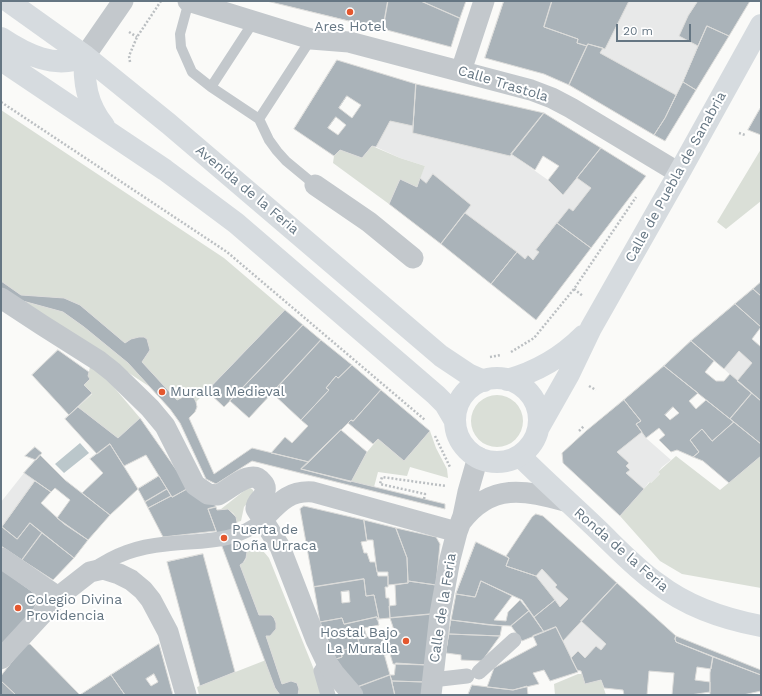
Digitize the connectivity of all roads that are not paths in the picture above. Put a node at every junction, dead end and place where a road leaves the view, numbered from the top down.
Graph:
1 (8, 1) edge
2 (123, 1) edge
3 (189, 1) edge
4 (484, 1) edge
5 (254, 21) junction
6 (761, 25) edge
7 (1, 38) edge
8 (311, 38) junction
9 (85, 56) junction
10 (1, 60) edge
11 (461, 71) junction
12 (211, 88) junction
13 (259, 119) junction
14 (113, 134) junction
15 (679, 173) junction
16 (315, 185) joint
17 (413, 258) dead end
18 (1, 298) edge
19 (591, 328) junction
20 (507, 380) junction
21 (484, 381) junction
22 (455, 421) junction
23 (539, 427) junction
24 (520, 456) junction
25 (478, 457) junction
26 (568, 502) junction
27 (262, 520) junction
28 (459, 527) junction
29 (1, 558) edge
30 (90, 572) junction
31 (58, 597) junction
32 (761, 626) edge
33 (514, 640) dead end
34 (1, 660) edge
35 (327, 663) junction
36 (432, 688) edge
37 (186, 695) edge
38 (328, 695) edge
39 (353, 695) edge

1 - 9 main road, Avenida de la Feria
2 - 9 street
3 - 5 street, Calle Trastola
3 - 12 lane
4 - 11 street
5 - 8 street, Calle Trastola
5 - 12 lane
6 - 15 main road, Calle de Puebla de Sanabria
7 - 9 main road
8 - 11 street, Calle Trastola
8 - 13 lane
9 - 14 main road
9 - 21 main road, Avenida de la Feria
10 - 14 main road
11 - 15 street, Calle Trastola
12 - 13 lane
13 - 16 lane
14 - 22 main road
15 - 19 main road, Calle de Puebla de Sanabria
16 - 17 street
18 - 27 street
19 - 20 main road, Calle de Puebla de Sanabria
19 - 23 main road, Calle de Puebla de Sanabria
20 - 21 main road
20 - 23 main road
21 - 22 main road
22 - 25 main road
23 - 24 main road
24 - 25 main road
24 - 26 main road, Ronda de la Feria
25 - 28 street, Calle de la Feria
26 - 28 street, Calle de la Feria
26 - 32 main road, Ronda de la Feria
27 - 28 street
27 - 30 street
27 - 35 street
28 - 36 street, Calle de la Feria
29 - 31 street
30 - 31 street
30 - 37 street
31 - 34 street
33 - 36 street
35 - 38 street
35 - 39 street

